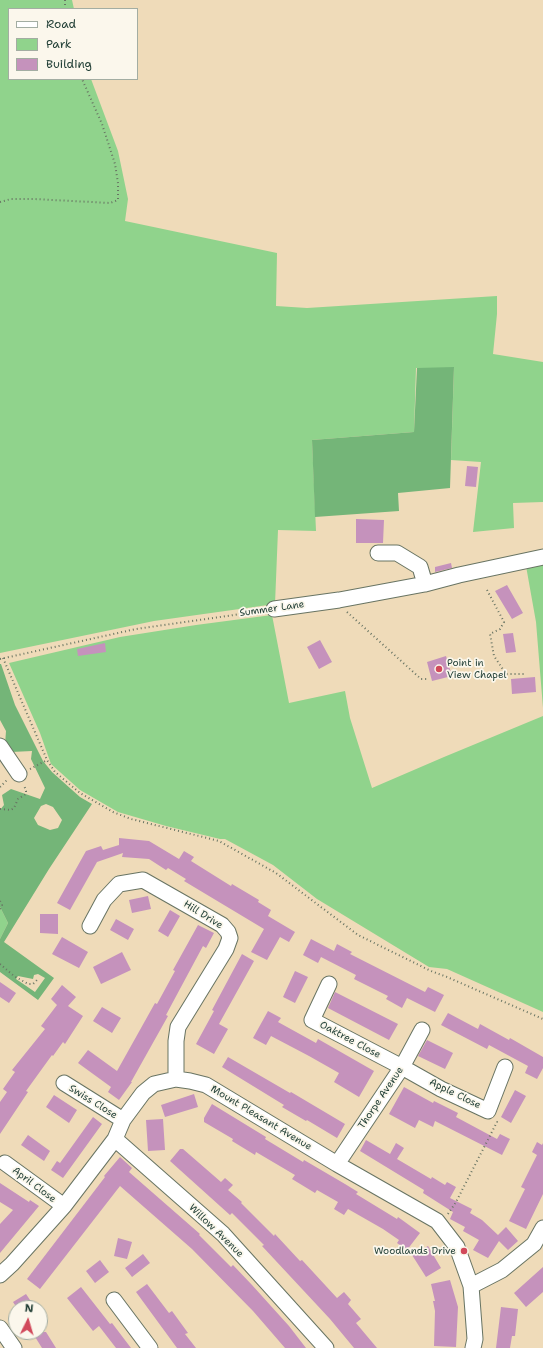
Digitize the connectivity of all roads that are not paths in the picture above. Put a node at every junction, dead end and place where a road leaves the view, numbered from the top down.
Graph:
1 (378, 553) dead end
2 (543, 557) edge
3 (425, 584) junction
4 (274, 609) road end
5 (0, 746) edge
6 (19, 774) road end
7 (90, 926) dead end
8 (329, 984) dead end
9 (422, 1030) dead end
10 (402, 1067) junction
11 (505, 1067) dead end
12 (176, 1079) junction
13 (64, 1083) dead end
14 (123, 1120) junction
15 (115, 1139) junction
16 (5, 1163) dead end
17 (337, 1164) junction
18 (64, 1206) junction
19 (543, 1228) edge
20 (0, 1276) edge
21 (471, 1286) junction
22 (114, 1300) dead end
23 (0, 1328) edge
24 (14, 1348) edge
25 (150, 1348) edge
26 (326, 1348) edge
27 (472, 1348) edge

1 - 3 street
2 - 3 street, Summer Lane
3 - 4 street, Summer Lane
5 - 6 street
7 - 12 street, Hill Drive
8 - 10 street, Oaktree Close
9 - 10 street, Thorpe Avenue
10 - 11 street, Apple Close
10 - 17 street, Thorpe Avenue
12 - 14 street, Mount Pleasant Avenue
12 - 17 street, Mount Pleasant Avenue
13 - 14 street, Swiss Close
14 - 15 street, Mount Pleasant Avenue
15 - 18 street, Mount Pleasant Avenue
15 - 26 street, Willow Avenue
16 - 18 street, April Close
17 - 21 street, Mount Pleasant Avenue
18 - 20 street, Mount Pleasant Avenue
19 - 21 street
21 - 27 street, Mount Pleasant Avenue
22 - 25 street
23 - 24 street

